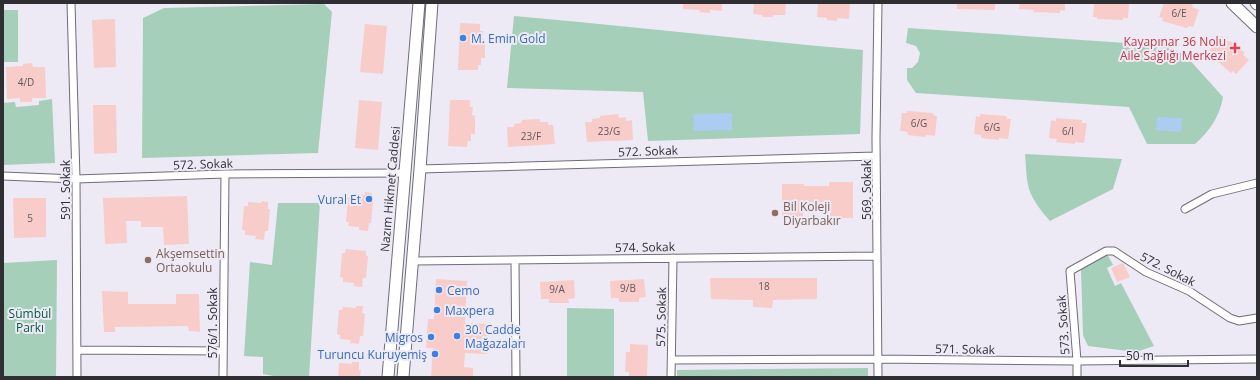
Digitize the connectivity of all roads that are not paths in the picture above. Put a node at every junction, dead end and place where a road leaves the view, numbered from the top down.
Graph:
1 (71, 3) edge
2 (419, 3) edge
3 (432, 3) edge
4 (878, 3) edge
5 (1232, 3) edge
6 (1257, 27) edge
7 (876, 156) junction
8 (420, 169) junction
9 (404, 173) junction
10 (225, 174) junction
11 (3, 176) edge
12 (76, 179) junction
13 (1257, 183) edge
14 (1185, 209) dead end
15 (877, 256) junction
16 (673, 258) junction
17 (515, 260) junction
18 (413, 261) junction
19 (1070, 271) joint
20 (1257, 318) edge
21 (78, 350) junction
22 (223, 351) junction
23 (1257, 359) edge
24 (672, 360) junction
25 (878, 360) junction
26 (1077, 361) junction
27 (77, 377) edge
28 (223, 377) edge
29 (388, 377) edge
30 (403, 377) edge
31 (516, 377) edge
32 (671, 377) edge
33 (878, 377) edge
34 (1077, 377) edge

1 - 12 street, 591. Sokak
2 - 9 main road, Nazım Hikmet Caddesi
3 - 8 main road
4 - 7 street, 569. Sokak
5 - 6 main road
7 - 8 street, 572. Sokak
7 - 15 street, 569. Sokak
8 - 18 main road
9 - 10 street, 572. Sokak
9 - 29 main road, Nazım Hikmet Caddesi
10 - 12 street, 572. Sokak
10 - 22 street, 576/1. Sokak
11 - 12 street, 572. Sokak
12 - 21 street, 591. Sokak
13 - 14 street
15 - 16 street, 574. Sokak
15 - 25 street, 569. Sokak
16 - 17 street, 574. Sokak
16 - 24 street, 575. Sokak
17 - 18 street, 574. Sokak
17 - 31 street
18 - 30 main road
19 - 20 street, 572. Sokak
19 - 26 street, 573. Sokak
21 - 22 street
21 - 27 street, 591. Sokak
22 - 28 street, 576/1. Sokak
23 - 26 street, 571. Sokak
24 - 25 street, 571. Sokak
24 - 32 street, 575. Sokak
25 - 26 street, 571. Sokak
25 - 33 street, 569. Sokak
26 - 34 street, 573. Sokak

